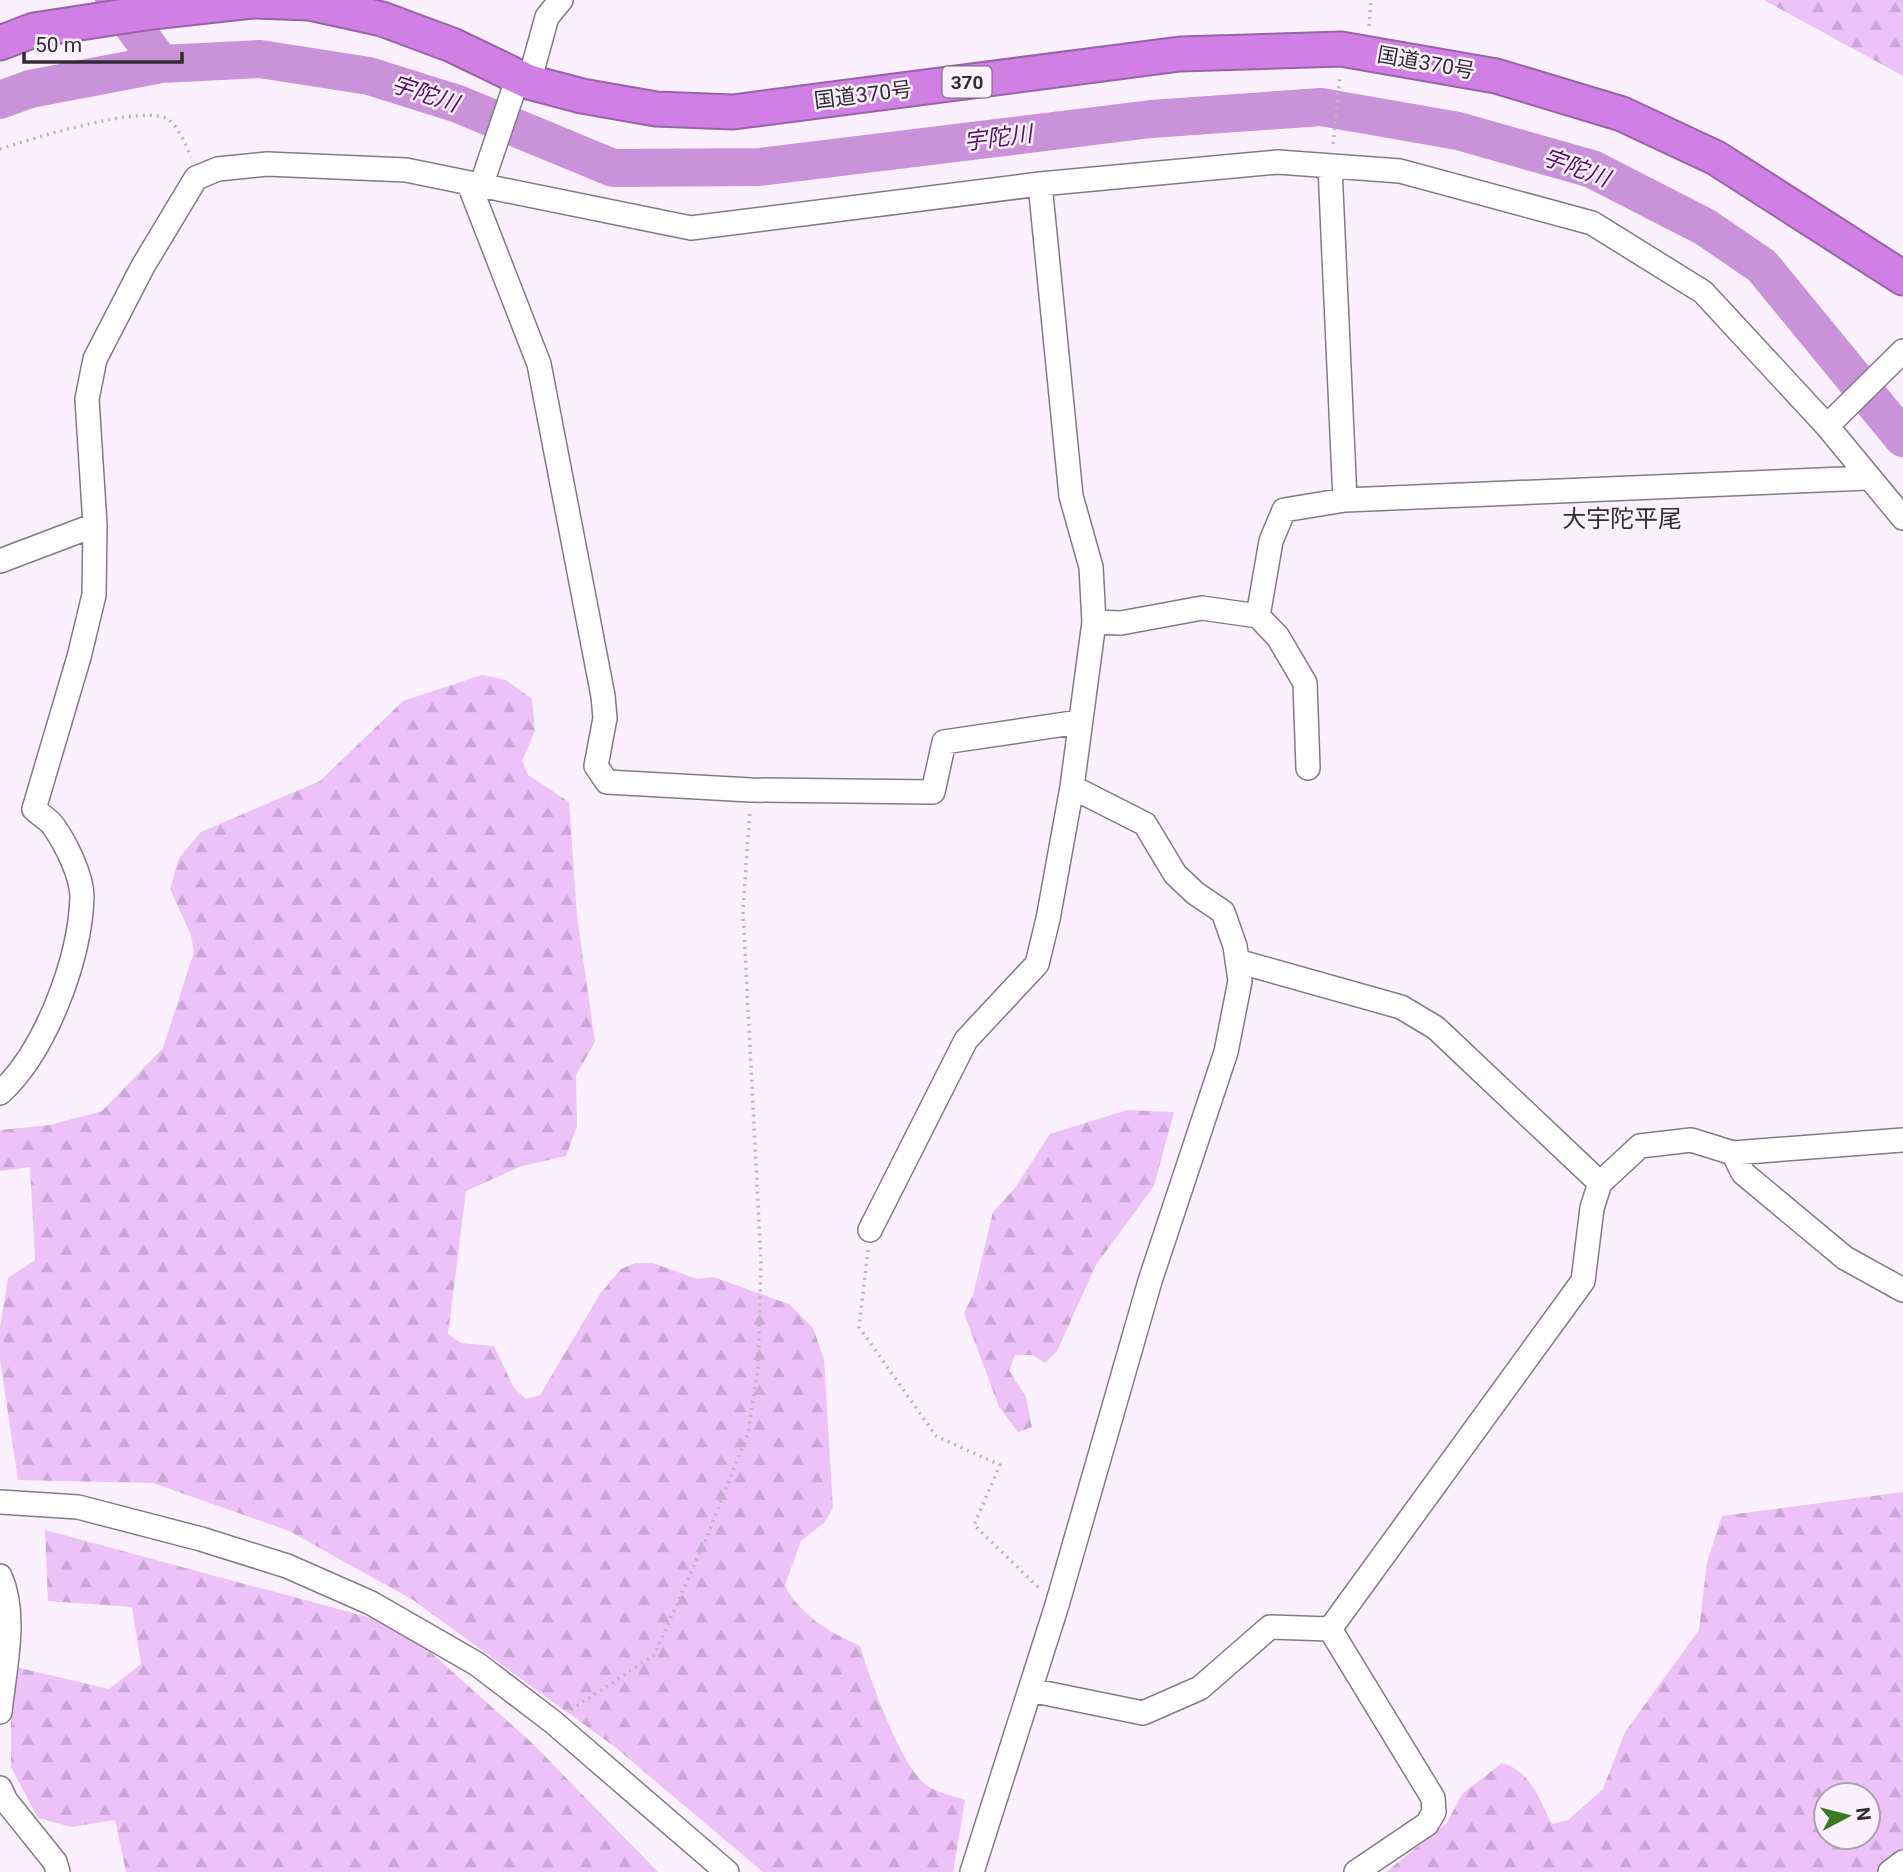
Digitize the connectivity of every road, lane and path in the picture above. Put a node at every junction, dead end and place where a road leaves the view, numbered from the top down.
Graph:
1 (560, 0) edge
2 (309, 1) edge
3 (0, 43) edge
4 (1341, 65) dead end
5 (520, 83) junction
6 (0, 149) edge
7 (1331, 158) junction
8 (201, 176) junction
9 (478, 181) junction
10 (1040, 184) junction
11 (1903, 278) edge
12 (1901, 353) edge
13 (1829, 423) junction
14 (1867, 478) junction
15 (1345, 499) junction
16 (1903, 518) edge
17 (95, 525) junction
18 (0, 561) edge
19 (1258, 616) junction
20 (1094, 622) junction
21 (1079, 722) junction
22 (1308, 768) dead end
23 (1072, 787) junction
24 (751, 790) junction
25 (1237, 961) junction
26 (0, 1093) edge
27 (1903, 1140) edge
28 (1733, 1153) junction
29 (1600, 1183) junction
30 (870, 1230) joint
31 (1903, 1290) edge
32 (0, 1502) edge
33 (0, 1576) edge
34 (1057, 1605) junction
35 (1330, 1629) junction
36 (1030, 1689) junction
37 (0, 1712) edge
38 (553, 1722) junction
39 (0, 1788) edge
40 (1903, 1862) edge
41 (58, 1872) edge
42 (727, 1872) edge
43 (972, 1872) edge
44 (1356, 1872) edge
45 (1890, 1872) edge

1 - 5 street
2 - 3 highway, 国道370号 / 370
2 - 5 highway, 国道370号 / 370
4 - 7 path
5 - 9 street
5 - 11 highway, 国道370号 / 370
6 - 8 path
7 - 10 street
7 - 13 street
7 - 15 street
8 - 9 street
8 - 17 street
9 - 10 street
9 - 24 street
10 - 20 street
12 - 13 street
13 - 14 street
14 - 15 street
14 - 16 street
15 - 19 street
17 - 18 street
17 - 26 street
19 - 20 street
19 - 22 street
20 - 21 street
21 - 23 street
21 - 24 street
23 - 25 street
23 - 30 street
24 - 38 path
25 - 29 street
25 - 34 street
27 - 28 street
28 - 29 street
28 - 31 street
29 - 35 street
30 - 34 path
32 - 38 street
33 - 37 street
34 - 36 street
35 - 36 street
35 - 44 street
36 - 43 street
38 - 42 street
39 - 41 street
40 - 45 street

